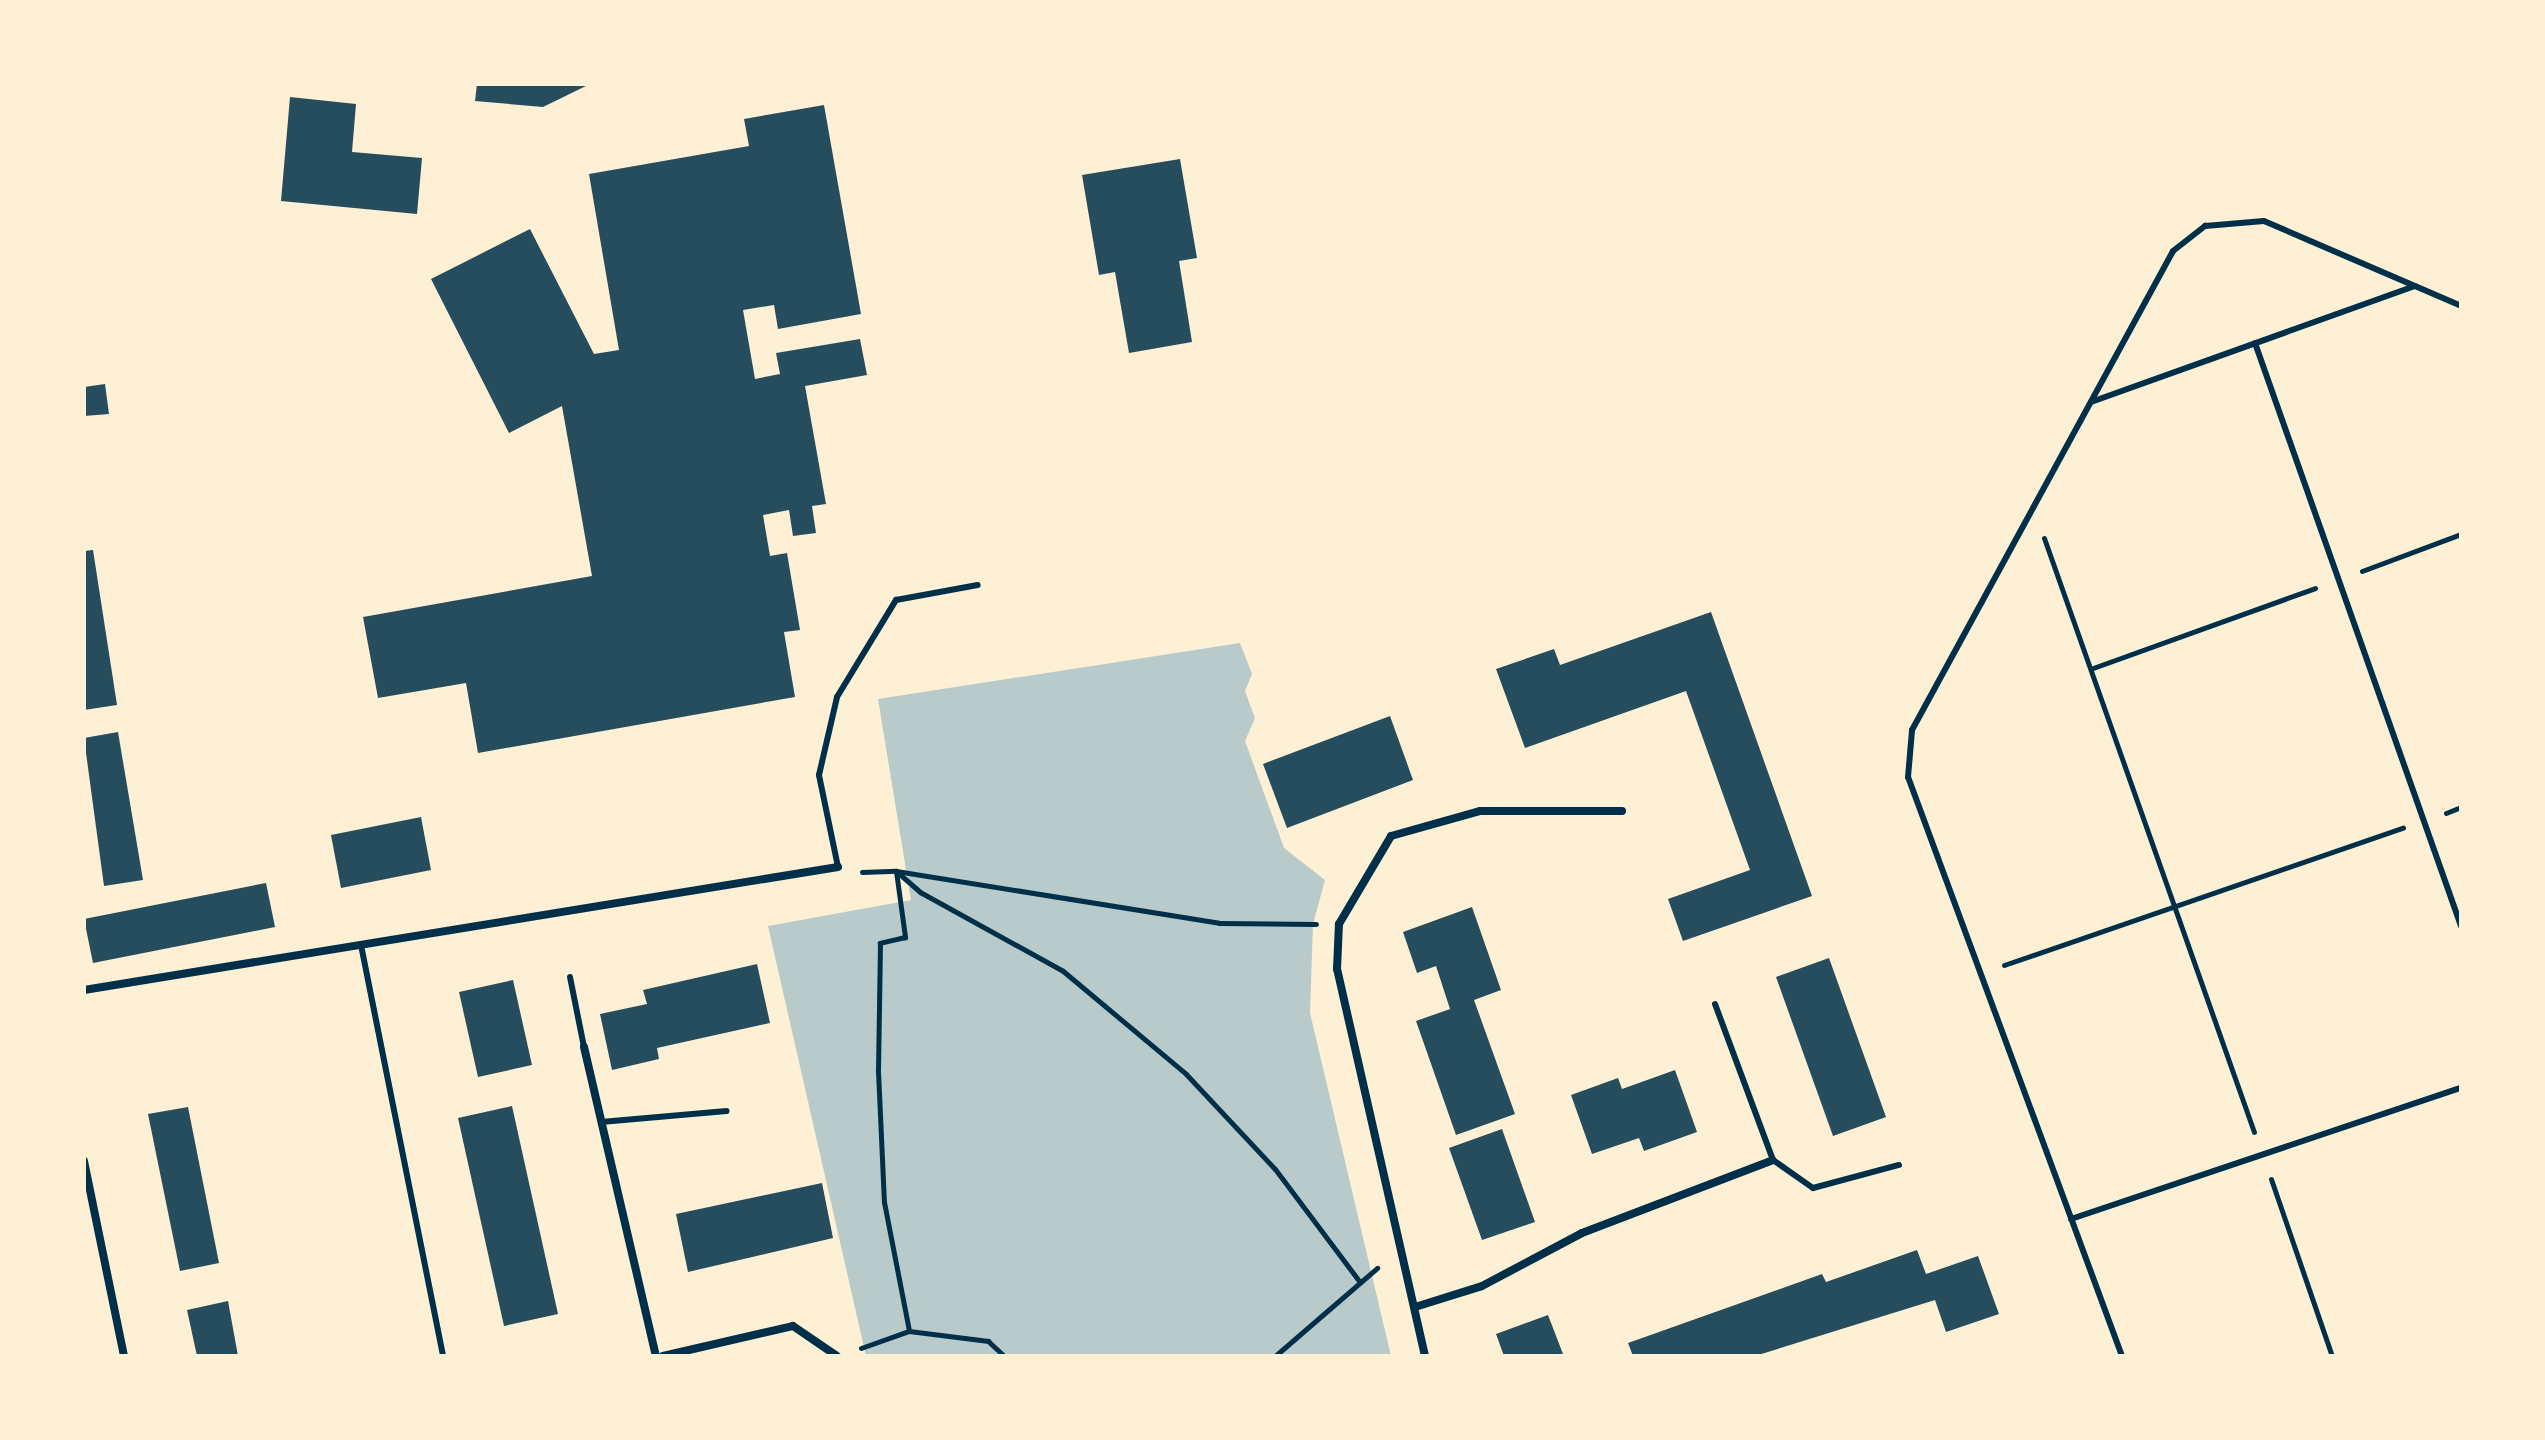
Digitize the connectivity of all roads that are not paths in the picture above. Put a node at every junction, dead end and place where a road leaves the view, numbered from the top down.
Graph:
1 (2415, 286) junction
2 (2461, 306) edge
3 (2255, 343) junction
4 (2091, 402) junction
5 (978, 585) dead end
6 (1622, 811) dead end
7 (838, 867) joint
8 (2461, 926) edge
9 (361, 945) junction
10 (570, 977) dead end
11 (84, 990) edge
12 (1715, 1004) dead end
13 (584, 1047) joint
14 (2461, 1088) edge
15 (727, 1111) dead end
16 (601, 1122) junction
17 (1773, 1160) junction
18 (84, 1161) edge
19 (1899, 1165) dead end
20 (2071, 1219) junction
21 (1415, 1307) junction
22 (124, 1356) edge
23 (443, 1356) edge
24 (656, 1356) edge
25 (663, 1356) edge
26 (837, 1356) edge
27 (1425, 1356) edge
28 (2122, 1356) edge

1 - 2 lane
1 - 3 lane
1 - 4 lane
3 - 4 lane
3 - 8 lane
4 - 20 lane
5 - 7 lane
6 - 21 street
7 - 9 street
9 - 11 street
9 - 23 lane
10 - 13 lane
12 - 17 lane
13 - 16 street
14 - 20 lane
15 - 16 lane
16 - 24 street
17 - 19 lane
17 - 21 street
18 - 22 street
20 - 28 lane
21 - 27 street
25 - 26 street

